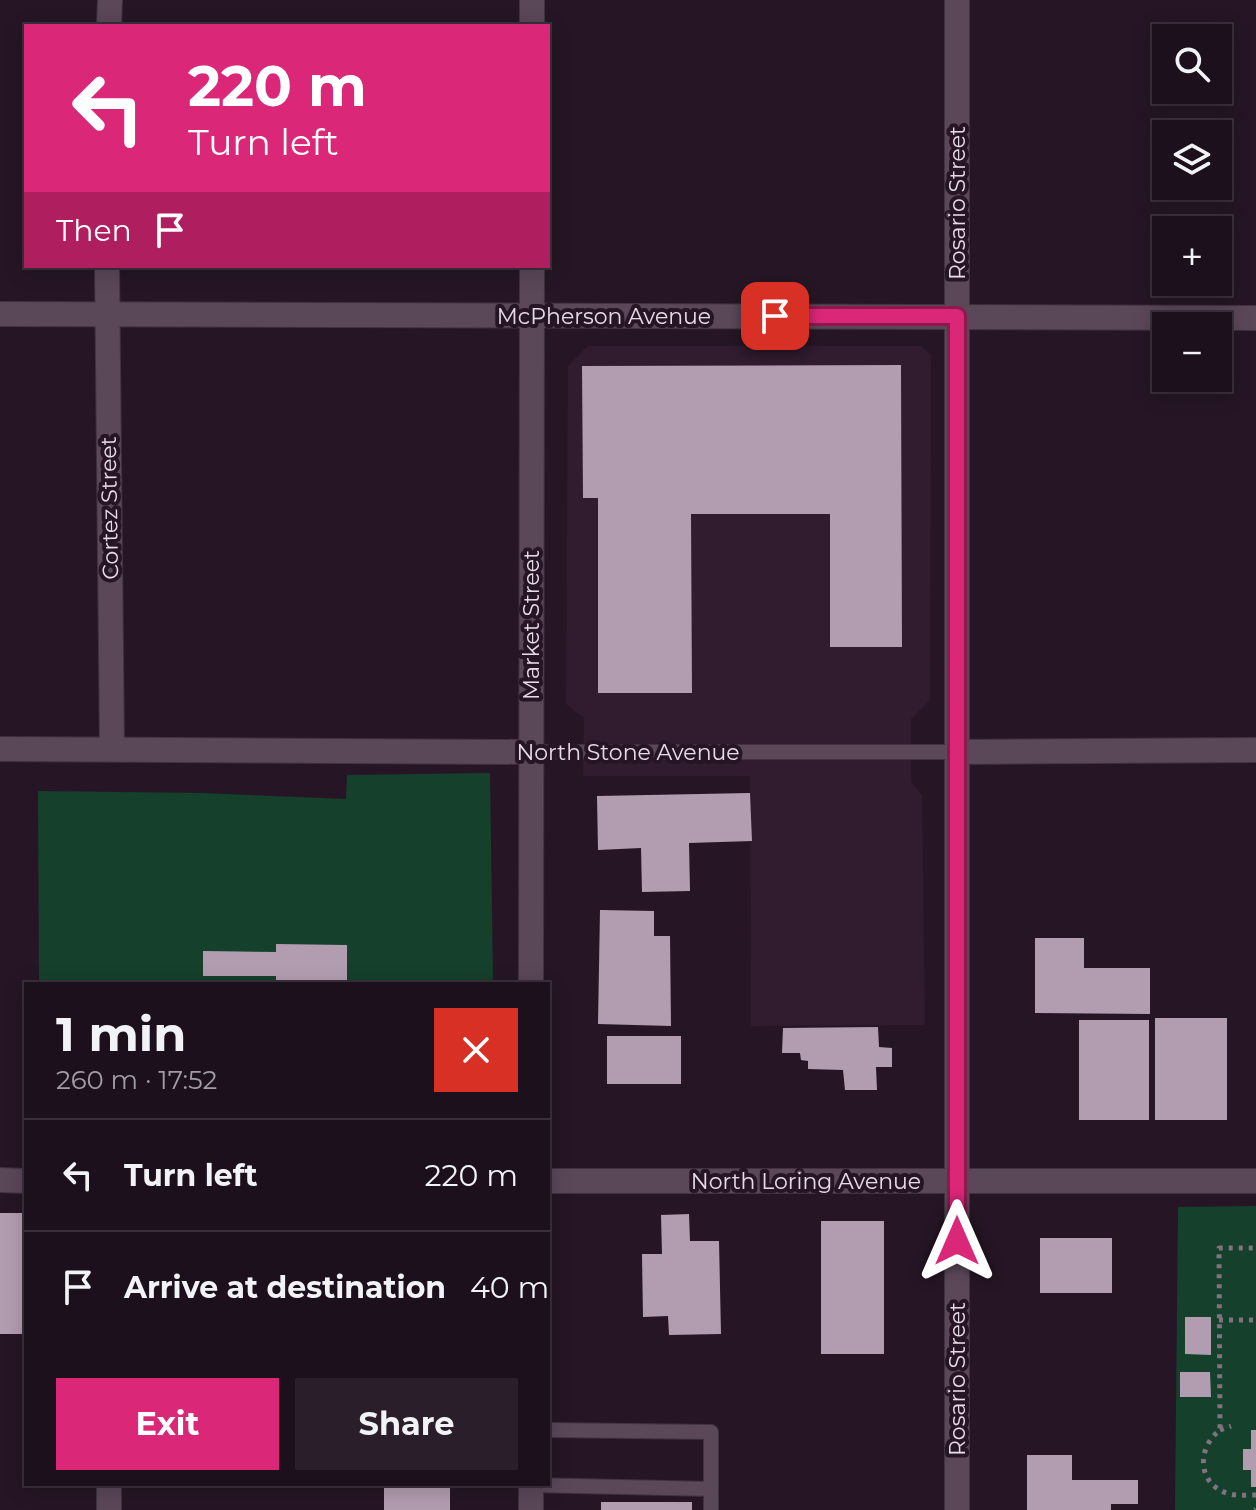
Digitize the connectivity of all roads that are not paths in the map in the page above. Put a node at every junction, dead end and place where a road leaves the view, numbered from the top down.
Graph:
1 (110, 0) edge
2 (532, 0) edge
3 (957, 0) edge
4 (109, 24) edge
5 (532, 24) edge
6 (107, 268) edge
7 (532, 268) edge
8 (0, 314) edge
9 (106, 315) junction
10 (532, 315) junction
11 (957, 316) junction
12 (1256, 318) edge
13 (0, 749) edge
14 (112, 749) junction
15 (1256, 750) edge
16 (531, 752) junction
17 (958, 752) junction
18 (531, 982) edge
19 (0, 1180) edge
20 (24, 1181) edge
21 (550, 1181) edge
22 (1256, 1181) edge
23 (957, 1182) junction
24 (550, 1430) edge
25 (550, 1485) edge
26 (109, 1486) edge
27 (531, 1486) edge
28 (711, 1489) junction
29 (109, 1510) edge
30 (531, 1510) edge
31 (711, 1510) edge
32 (957, 1510) edge

1 - 4 street
2 - 5 street
3 - 11 street, Rosario Street
6 - 9 street, Cortez Street
7 - 10 street, Market Street
8 - 9 street, McPherson Avenue
9 - 10 street, McPherson Avenue
9 - 14 street, Cortez Street
10 - 11 street, McPherson Avenue
10 - 16 street, Market Street
11 - 12 street, McPherson Avenue
11 - 17 street, Rosario Street
13 - 14 street, North Stone Avenue
14 - 16 street, North Stone Avenue
15 - 17 street, North Stone Avenue
16 - 17 lane, North Stone Avenue
16 - 18 street, Market Street
17 - 23 street, Rosario Street
19 - 20 street
21 - 23 street, North Loring Avenue
22 - 23 street, North Loring Avenue
23 - 32 street, Rosario Street
24 - 28 lane
25 - 28 lane
26 - 29 street
27 - 30 street
28 - 31 lane

